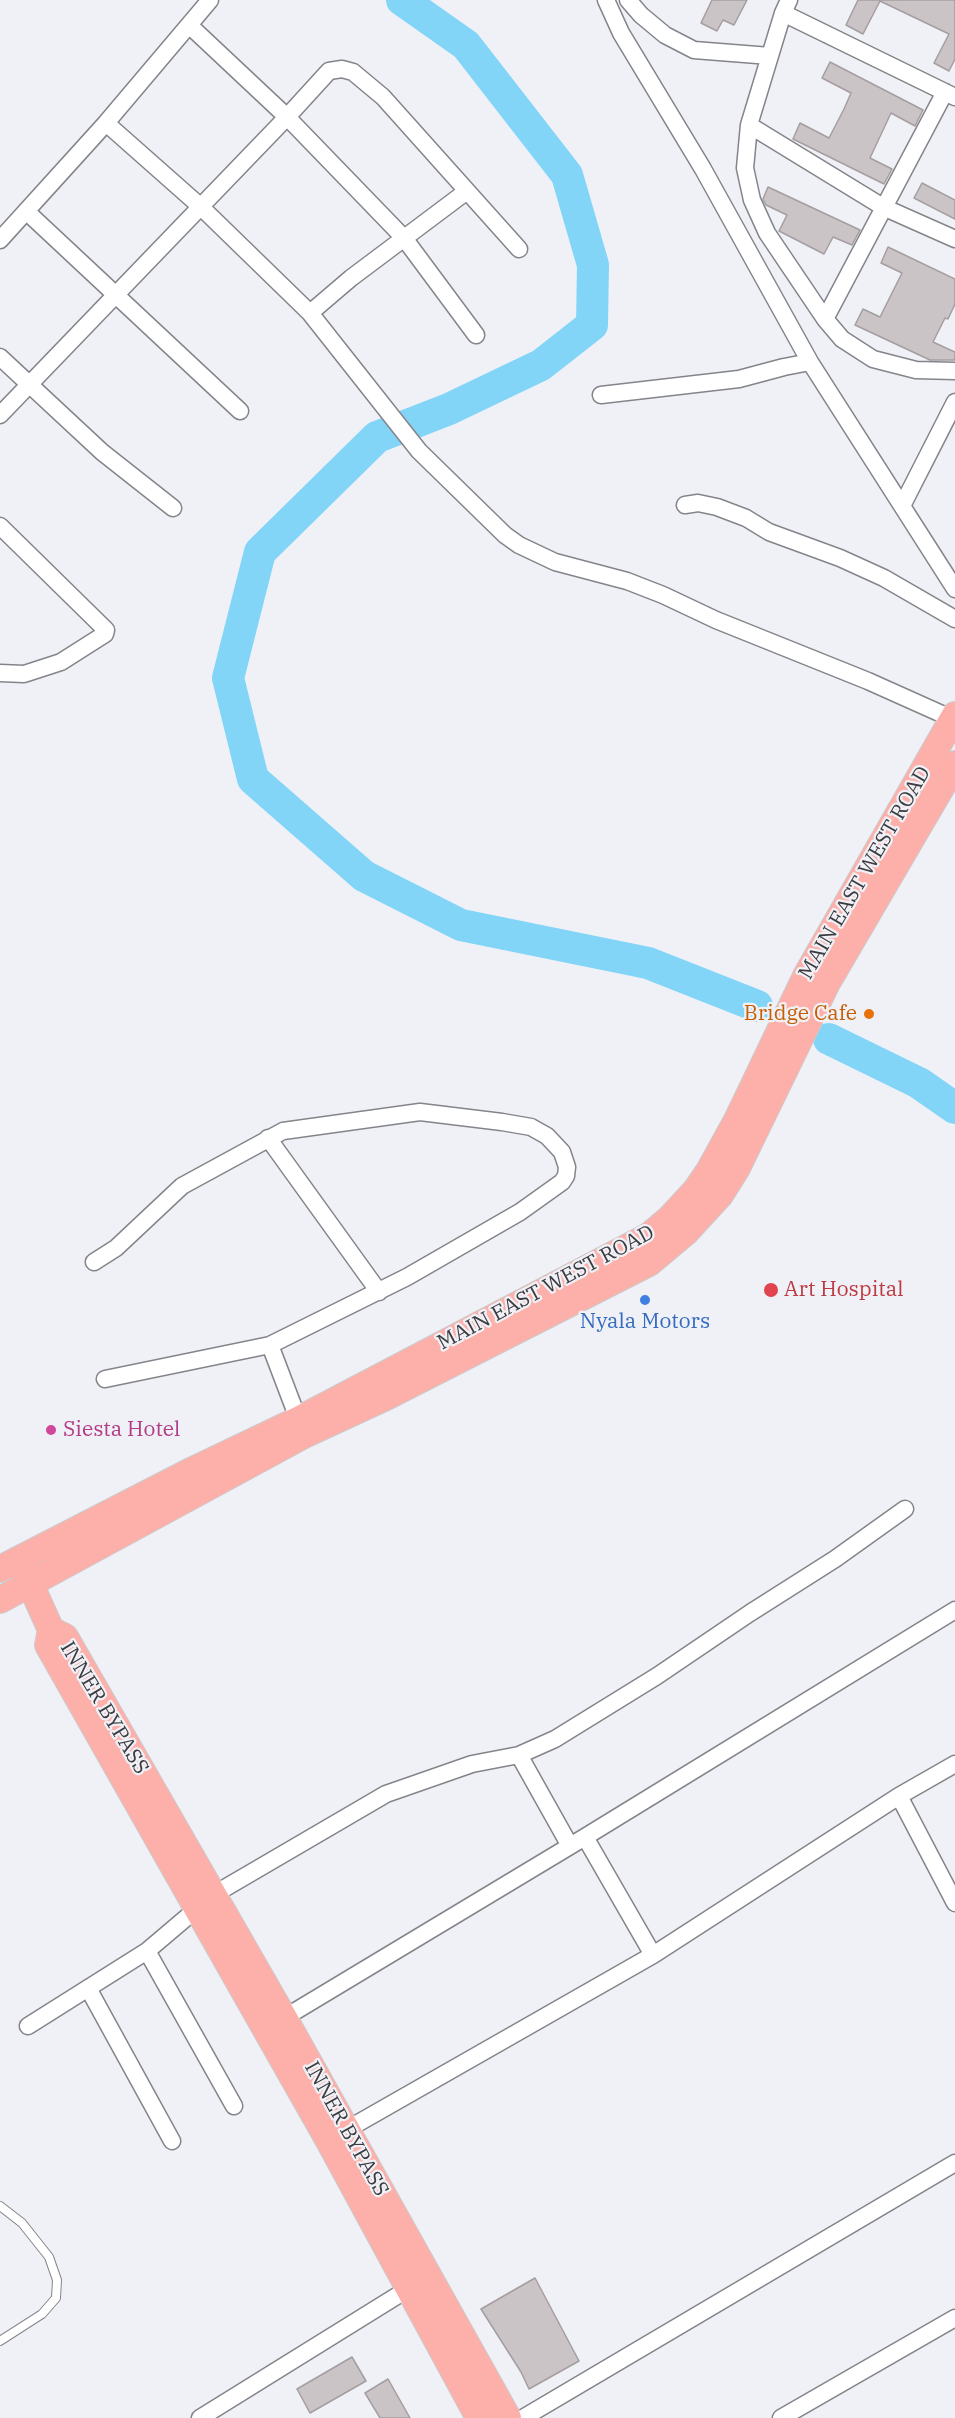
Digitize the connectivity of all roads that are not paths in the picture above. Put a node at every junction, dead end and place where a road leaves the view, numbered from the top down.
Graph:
1 (210, 0) edge
2 (606, 0) edge
3 (628, 0) edge
4 (786, 7) edge
5 (189, 25) junction
6 (770, 56) junction
7 (950, 95) edge
8 (287, 117) junction
9 (106, 123) junction
10 (749, 125) junction
11 (467, 191) junction
12 (201, 207) junction
13 (883, 207) junction
14 (26, 211) junction
15 (404, 238) junction
16 (955, 239) edge
17 (0, 240) edge
18 (519, 249) dead end
19 (115, 295) junction
20 (310, 313) junction
21 (825, 319) junction
22 (476, 335) dead end
23 (0, 357) edge
24 (810, 362) junction
25 (955, 371) edge
26 (29, 384) junction
27 (601, 395) dead end
28 (955, 402) edge
29 (240, 411) dead end
30 (0, 415) edge
31 (685, 505) dead end
32 (902, 506) junction
33 (173, 508) dead end
34 (0, 526) edge
35 (955, 589) edge
36 (955, 619) edge
37 (0, 673) edge
38 (954, 717) edge
39 (946, 774) edge
40 (268, 1138) junction
41 (94, 1262) dead end
42 (379, 1292) junction
43 (270, 1346) junction
44 (105, 1378) dead end
45 (301, 1428) junction
46 (192, 1484) junction
47 (905, 1509) dead end
48 (9, 1564) edge
49 (31, 1585) junction
50 (0, 1600) edge
51 (955, 1610) edge
52 (519, 1755) junction
53 (955, 1764) edge
54 (899, 1796) junction
55 (585, 1837) junction
56 (570, 1846) junction
57 (205, 1901) junction
58 (955, 1903) edge
59 (147, 1952) junction
60 (653, 1955) junction
61 (88, 1988) junction
62 (284, 2018) junction
63 (28, 2026) dead end
64 (234, 2106) dead end
65 (346, 2130) junction
66 (172, 2141) dead end
67 (955, 2163) edge
68 (0, 2206) edge
69 (418, 2283) junction
70 (955, 2318) edge
71 (0, 2341) edge
72 (200, 2418) edge
73 (479, 2418) edge
74 (508, 2418) edge
75 (522, 2418) edge
76 (781, 2418) edge

1 - 5 street
2 - 24 street
3 - 6 street
4 - 6 street
4 - 7 street
5 - 8 street
5 - 9 street
6 - 10 street
7 - 13 street
8 - 11 street
8 - 12 street
8 - 15 street
9 - 12 street
9 - 14 street
10 - 13 street
10 - 21 street
11 - 15 street
11 - 18 street
12 - 19 street
12 - 20 street
13 - 16 street
13 - 21 street
14 - 17 street
14 - 19 street
15 - 20 street
15 - 22 street
19 - 26 street
19 - 29 street
20 - 38 street
21 - 25 street
23 - 26 street
24 - 27 street
24 - 32 street
26 - 30 street
26 - 33 street
28 - 32 street
31 - 36 street
32 - 35 street
34 - 37 street
38 - 39 main road, MAIN EAST WEST ROAD
39 - 45 main road, MAIN EAST WEST ROAD
40 - 41 street
40 - 42 street
40 - 42 street
42 - 43 street
43 - 44 street
43 - 45 street
45 - 46 main road, MAIN EAST WEST ROAD
46 - 48 main road, MAIN EAST WEST ROAD
46 - 49 main road, MAIN EAST WEST ROAD
47 - 52 street
48 - 49 main road, INNER BYPASS
49 - 50 main road, MAIN EAST WEST ROAD
49 - 57 main road, INNER BYPASS
51 - 55 street
52 - 56 street
52 - 57 street
53 - 54 street
54 - 58 street
54 - 60 street
55 - 56 street
55 - 60 street
56 - 62 street
57 - 59 street
57 - 62 main road, INNER BYPASS
57 - 69 main road, INNER BYPASS
59 - 61 street
59 - 64 street
60 - 65 street
61 - 63 street
61 - 66 street
62 - 65 main road, INNER BYPASS
65 - 69 main road, INNER BYPASS
67 - 75 street
68 - 71 lane
69 - 72 street
69 - 73 main road, INNER BYPASS
69 - 74 main road, INNER BYPASS
70 - 76 street

